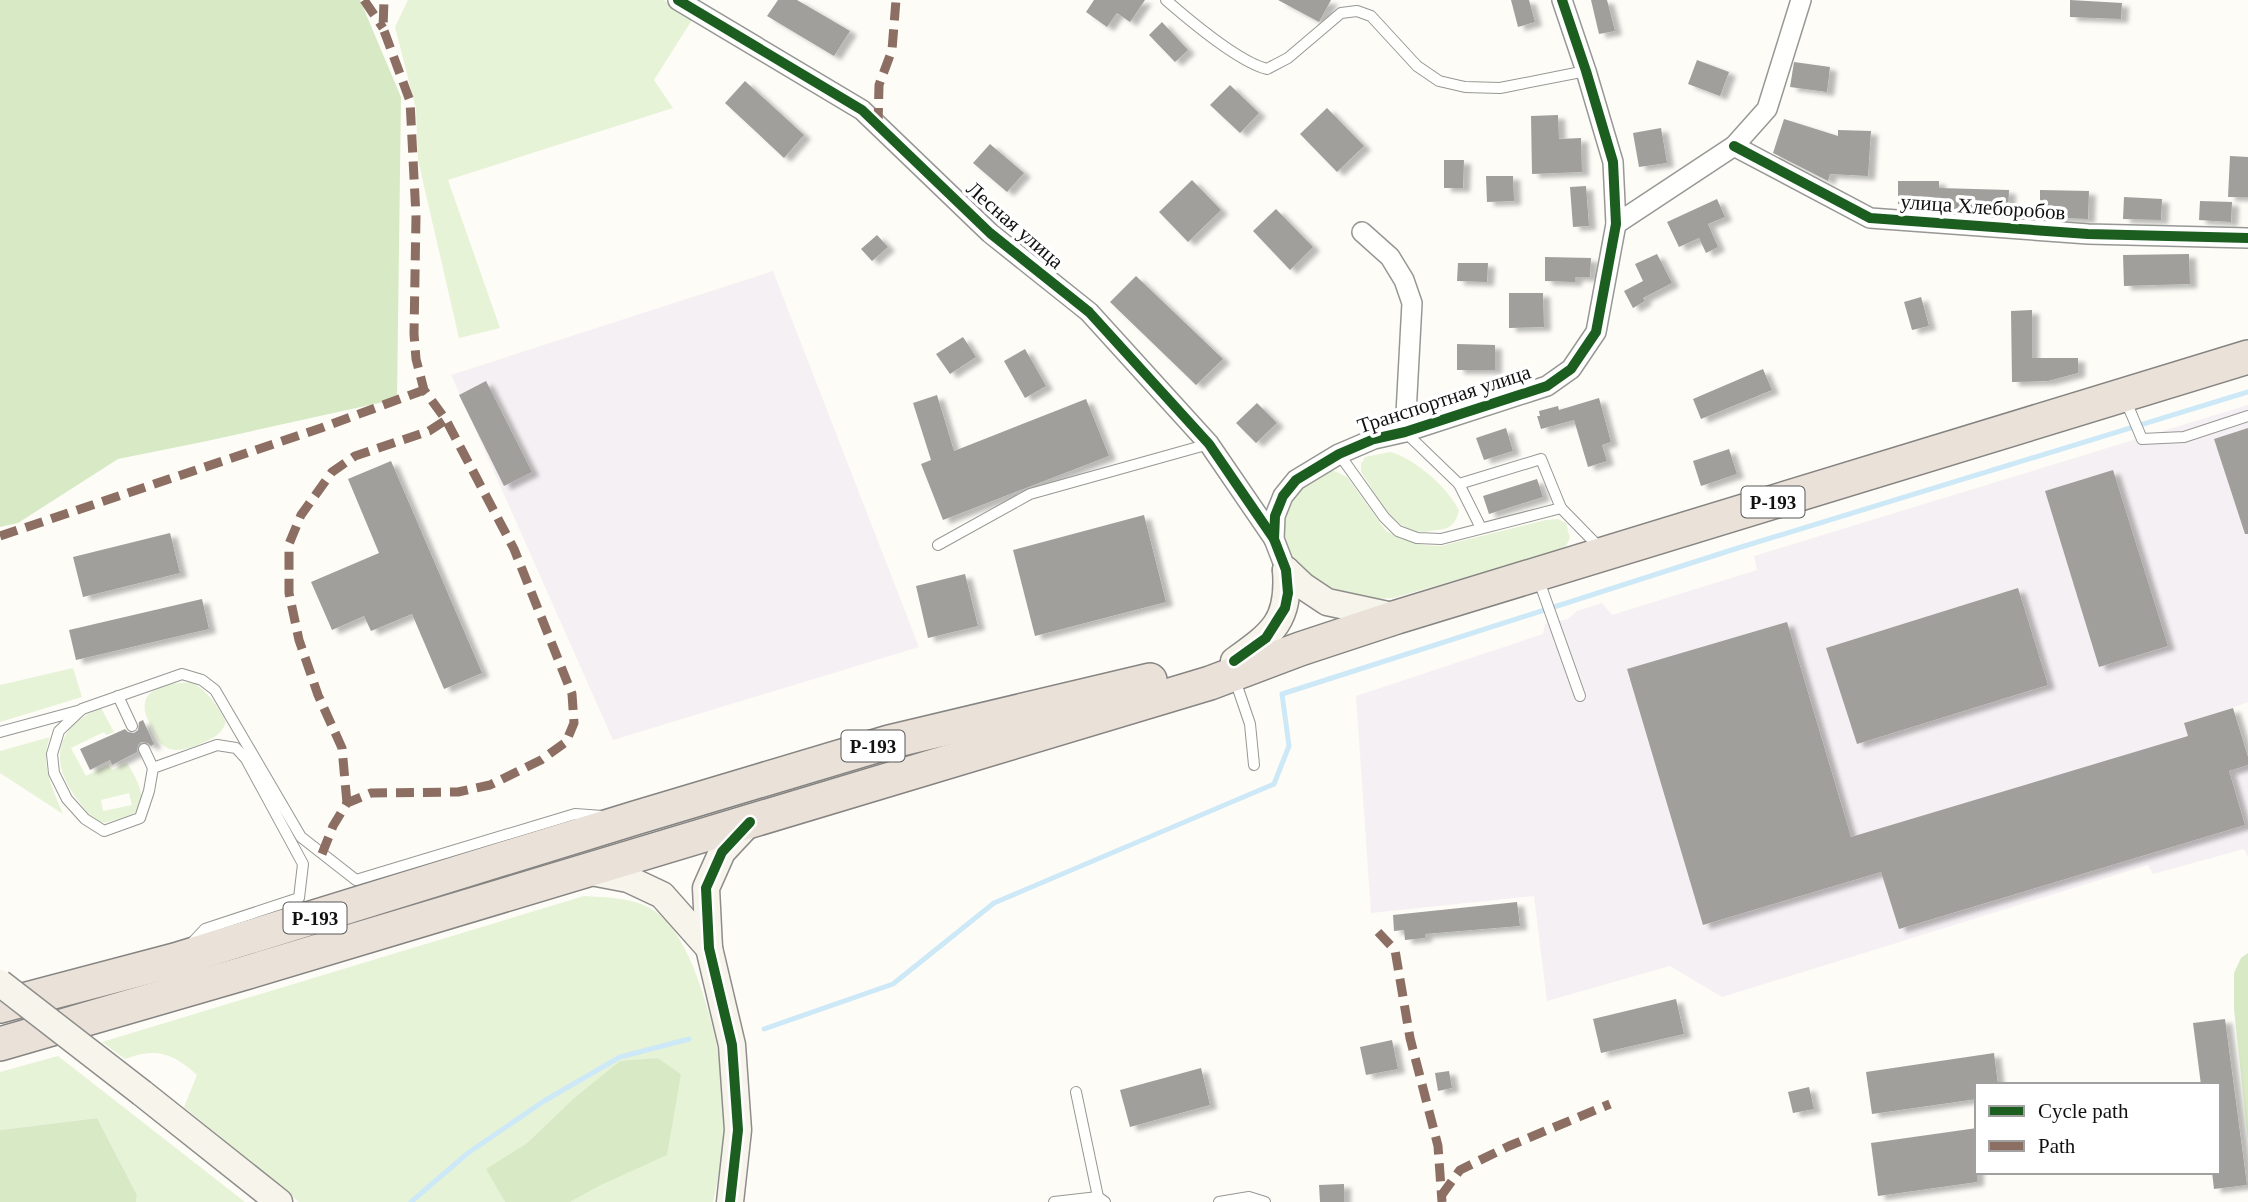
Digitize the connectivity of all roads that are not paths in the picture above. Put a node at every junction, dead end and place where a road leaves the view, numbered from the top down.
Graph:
1 (678, 0) edge
2 (1166, 0) edge
3 (1562, 0) edge
4 (1801, 0) edge
5 (1586, 71) junction
6 (1734, 146) junction
7 (1616, 223) junction
8 (1362, 232) dead end
9 (2248, 238) edge
10 (2248, 357) edge
11 (2123, 396) junction
12 (2248, 416) edge
13 (1405, 432) junction
14 (1209, 444) junction
15 (1339, 454) junction
16 (1459, 484) junction
17 (1561, 508) junction
18 (1481, 528) junction
19 (1274, 539) junction
20 (938, 545) dead end
21 (1605, 553) junction
22 (1286, 570) junction
23 (1537, 574) junction
24 (1397, 617) junction
25 (1234, 668) junction
26 (118, 696) junction
27 (1580, 696) dead end
28 (82, 709) junction
29 (132, 726) dead end
30 (0, 732) edge
31 (144, 749) dead end
32 (1254, 765) dead end
33 (153, 768) junction
34 (635, 818) junction
35 (750, 822) junction
36 (584, 871) junction
37 (709, 948) junction
38 (175, 960) junction
39 (0, 983) edge
40 (0, 1006) edge
41 (0, 1044) edge
42 (1076, 1092) dead end
43 (1101, 1199) edge
44 (279, 1202) edge
45 (730, 1202) edge
46 (1054, 1202) edge
47 (1219, 1202) edge
48 (1265, 1202) edge

1 - 14 street, Лесная улица
2 - 5 lane
3 - 5 street, Транспортная улица
4 - 6 street
5 - 7 street, Транспортная улица
6 - 7 street
6 - 9 street, улица Хлеборобов
7 - 13 street, Транспортная улица
8 - 13 street
10 - 11 highway, Р-193
11 - 12 lane
11 - 21 highway, Р-193
13 - 15 street, Транспортная улица
13 - 16 lane
14 - 19 street, Лесная улица
14 - 20 lane
15 - 18 lane
15 - 19 street, Транспортная улица
16 - 17 lane
16 - 18 lane
17 - 18 lane
17 - 21 lane
19 - 22 street
21 - 23 highway, Р-193
22 - 24 street
22 - 25 street
23 - 24 highway, Р-193
23 - 27 lane
24 - 25 highway, Р-193
25 - 32 lane
25 - 34 highway, Р-193
25 - 35 highway, Р-193
26 - 28 lane
26 - 29 lane
26 - 34 lane
28 - 30 lane
28 - 33 lane
31 - 33 lane
33 - 38 lane
34 - 38 highway, Р-193
35 - 36 highway, Р-193
35 - 37 street
36 - 37 street
36 - 41 highway, Р-193
37 - 45 street
38 - 40 highway, Р-193
39 - 44 street, bridge
42 - 43 lane
43 - 46 lane
47 - 48 lane

